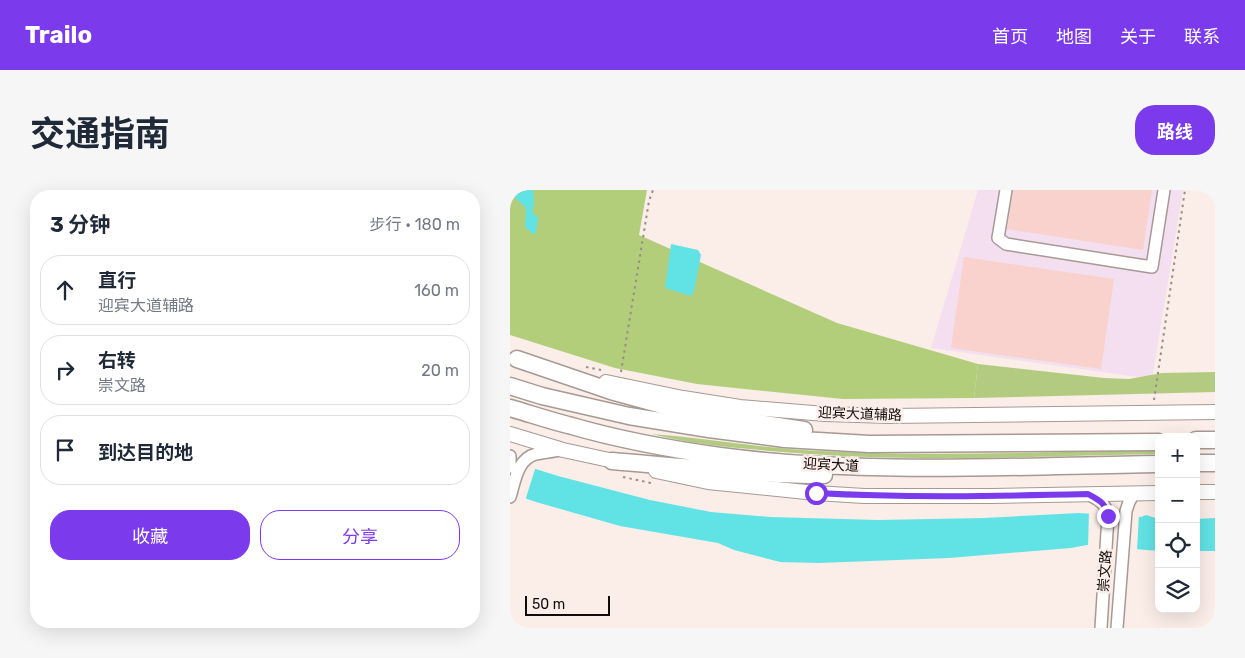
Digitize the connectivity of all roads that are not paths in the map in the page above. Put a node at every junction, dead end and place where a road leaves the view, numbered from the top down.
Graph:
1 (1006, 190) edge
2 (1164, 190) edge
3 (513, 358) edge
4 (510, 386) edge
5 (510, 408) edge
6 (1215, 412) edge
7 (510, 434) edge
8 (1200, 440) edge
9 (1215, 440) edge
10 (1155, 442) edge
11 (960, 444) junction
12 (563, 450) junction
13 (510, 456) edge
14 (612, 461) junction
15 (1215, 462) edge
16 (1200, 463) edge
17 (1155, 464) edge
18 (1078, 465) junction
19 (510, 467) edge
20 (1200, 492) edge
21 (1215, 492) edge
22 (1134, 493) junction
23 (1155, 493) edge
24 (1088, 494) junction
25 (510, 497) edge
26 (1101, 628) edge
27 (1116, 628) edge

1 - 2 street
3 - 6 main road, 迎宾大道辅路
3 - 11 highway
4 - 11 highway, 迎宾大道
5 - 18 highway, 迎宾大道
7 - 12 main road
8 - 9 highway
10 - 11 highway, 迎宾大道
12 - 14 main road
12 - 25 street
13 - 19 street
14 - 18 highway
14 - 24 main road
15 - 16 highway
17 - 18 highway, 迎宾大道
20 - 21 main road
22 - 23 main road
22 - 24 main road
22 - 27 street, 崇文路
24 - 26 street, 崇文路

